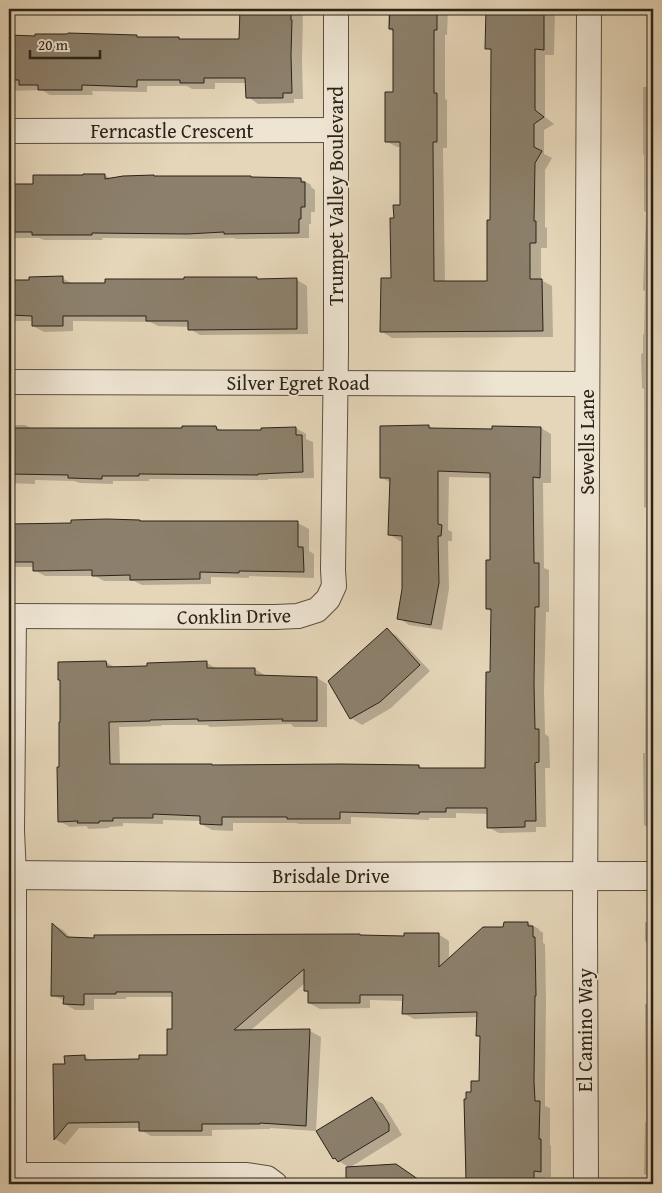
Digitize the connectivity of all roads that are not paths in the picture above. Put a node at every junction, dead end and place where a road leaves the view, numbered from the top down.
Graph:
1 (336, 9) edge
2 (589, 9) edge
3 (336, 130) junction
4 (9, 131) edge
5 (9, 382) edge
6 (335, 384) junction
7 (587, 384) junction
8 (11, 616) edge
9 (11, 875) edge
10 (586, 876) junction
11 (653, 876) edge
12 (12, 1178) edge
13 (275, 1184) edge
14 (586, 1184) edge

1 - 3 street, Trumpet Valley Boulevard
2 - 7 street, Sewells Lane
3 - 4 street, Ferncastle Crescent
3 - 6 street, Trumpet Valley Boulevard
5 - 6 street, Silver Egret Road
6 - 7 street, Silver Egret Road
6 - 8 street, Conklin Drive
7 - 10 street, Sewells Lane
8 - 9 street
9 - 10 street, Brisdale Drive
9 - 12 street
10 - 11 street, Brisdale Drive
10 - 14 street, El Camino Way
12 - 13 street

